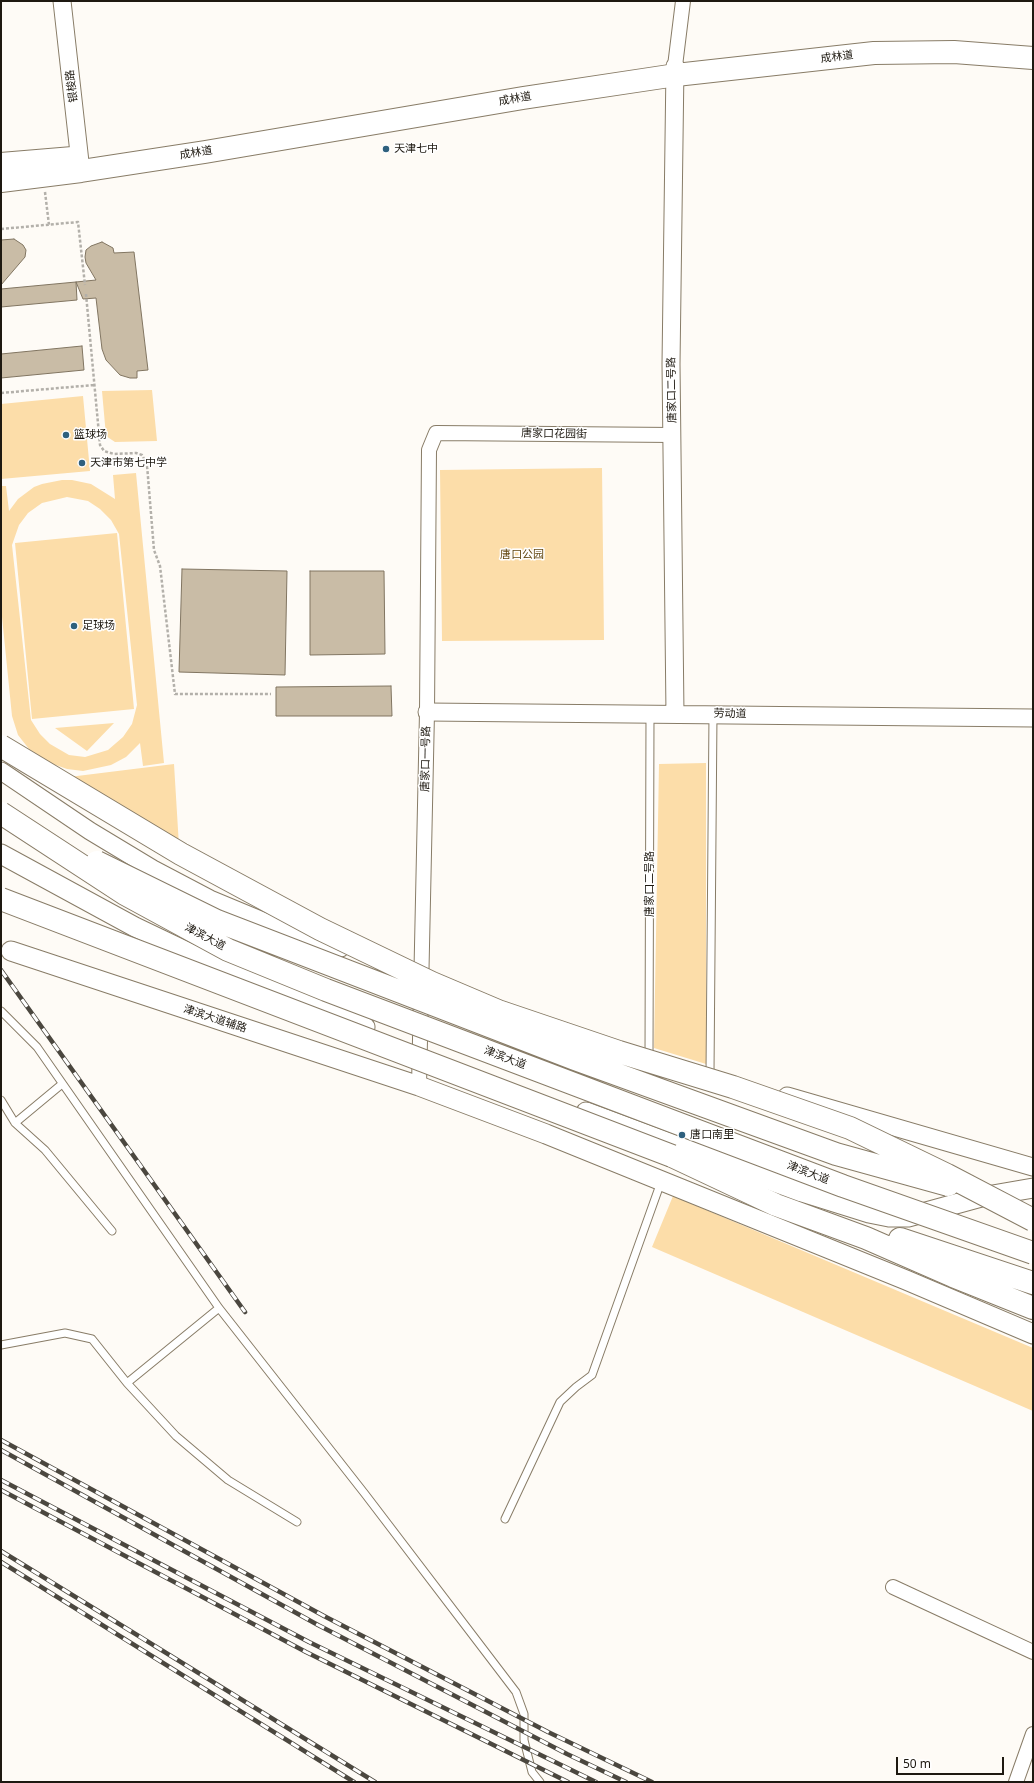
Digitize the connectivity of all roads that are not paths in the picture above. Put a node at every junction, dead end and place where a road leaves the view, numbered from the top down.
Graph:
1 (62, 1) edge
2 (683, 1) edge
3 (1033, 44) edge
4 (1033, 58) edge
5 (675, 71) junction
6 (1, 164) edge
7 (80, 164) junction
8 (1, 181) edge
9 (436, 433) joint
10 (673, 435) junction
11 (427, 712) junction
12 (650, 714) junction
13 (675, 714) junction
14 (713, 714) junction
15 (1033, 718) edge
16 (1, 746) edge
17 (1, 771) edge
18 (1, 813) edge
19 (34, 833) junction
20 (1, 854) edge
21 (1, 898) edge
22 (1, 913) edge
23 (11, 951) dead end
24 (207, 970) junction
25 (422, 973) junction
26 (1, 1011) edge
27 (420, 1050) junction
28 (650, 1054) junction
29 (710, 1072) junction
30 (62, 1084) junction
31 (419, 1086) junction
32 (1, 1100) edge
33 (15, 1123) junction
34 (672, 1156) junction
35 (1033, 1167) edge
36 (662, 1180) junction
37 (1033, 1188) edge
38 (1033, 1203) edge
39 (1033, 1220) edge
40 (955, 1227) junction
41 (112, 1231) dead end
42 (1033, 1246) edge
43 (1033, 1253) edge
44 (1033, 1283) edge
45 (219, 1308) junction
46 (1033, 1308) edge
47 (1033, 1334) edge
48 (1, 1345) edge
49 (127, 1383) junction
50 (505, 1519) dead end
51 (297, 1522) dead end
52 (892, 1587) dead end
53 (1033, 1652) edge
54 (1033, 1734) edge
55 (540, 1782) edge
56 (1016, 1782) edge

1 - 7 street, 银梭路
2 - 5 street
3 - 5 main road, 成林道
4 - 5 main road, 成林道
5 - 7 main road, 成林道
5 - 10 street, 唐家口二号路
6 - 7 main road, 成林道
7 - 8 main road, 成林道
9 - 10 street, 唐家口花园街
9 - 11 street, 唐家口一号路
10 - 13 street, 唐家口二号路
11 - 12 street, 劳动道
11 - 25 street, 唐家口一号路
12 - 13 street, 劳动道
12 - 28 lane, 唐家口二号路
13 - 14 street, 劳动道
14 - 15 street, 劳动道
14 - 29 lane
16 - 39 main road, bridge
17 - 25 street
18 - 19 main road, 津滨大道, bridge
19 - 38 main road, bridge
19 - 40 main road, 津滨大道, bridge
20 - 24 main road, 津滨大道
21 - 24 main road, bridge
22 - 24 main road, bridge
23 - 31 main road, 津滨大道辅路
24 - 27 main road
24 - 34 main road, 津滨大道, bridge
25 - 27 street, 唐家口一号路
25 - 28 street
26 - 30 lane
27 - 31 street, 唐家口一号路
27 - 37 main road
28 - 29 street
29 - 35 street
30 - 33 lane
30 - 45 lane
31 - 36 main road, 津滨大道辅路
32 - 33 lane
33 - 41 lane
34 - 44 main road, 津滨大道
34 - 46 main road
36 - 47 main road, 津滨大道辅路
36 - 50 lane
40 - 42 main road
40 - 43 main road, 津滨大道, bridge
45 - 49 lane
45 - 55 lane
48 - 49 lane
49 - 51 lane
52 - 53 street
54 - 56 street

